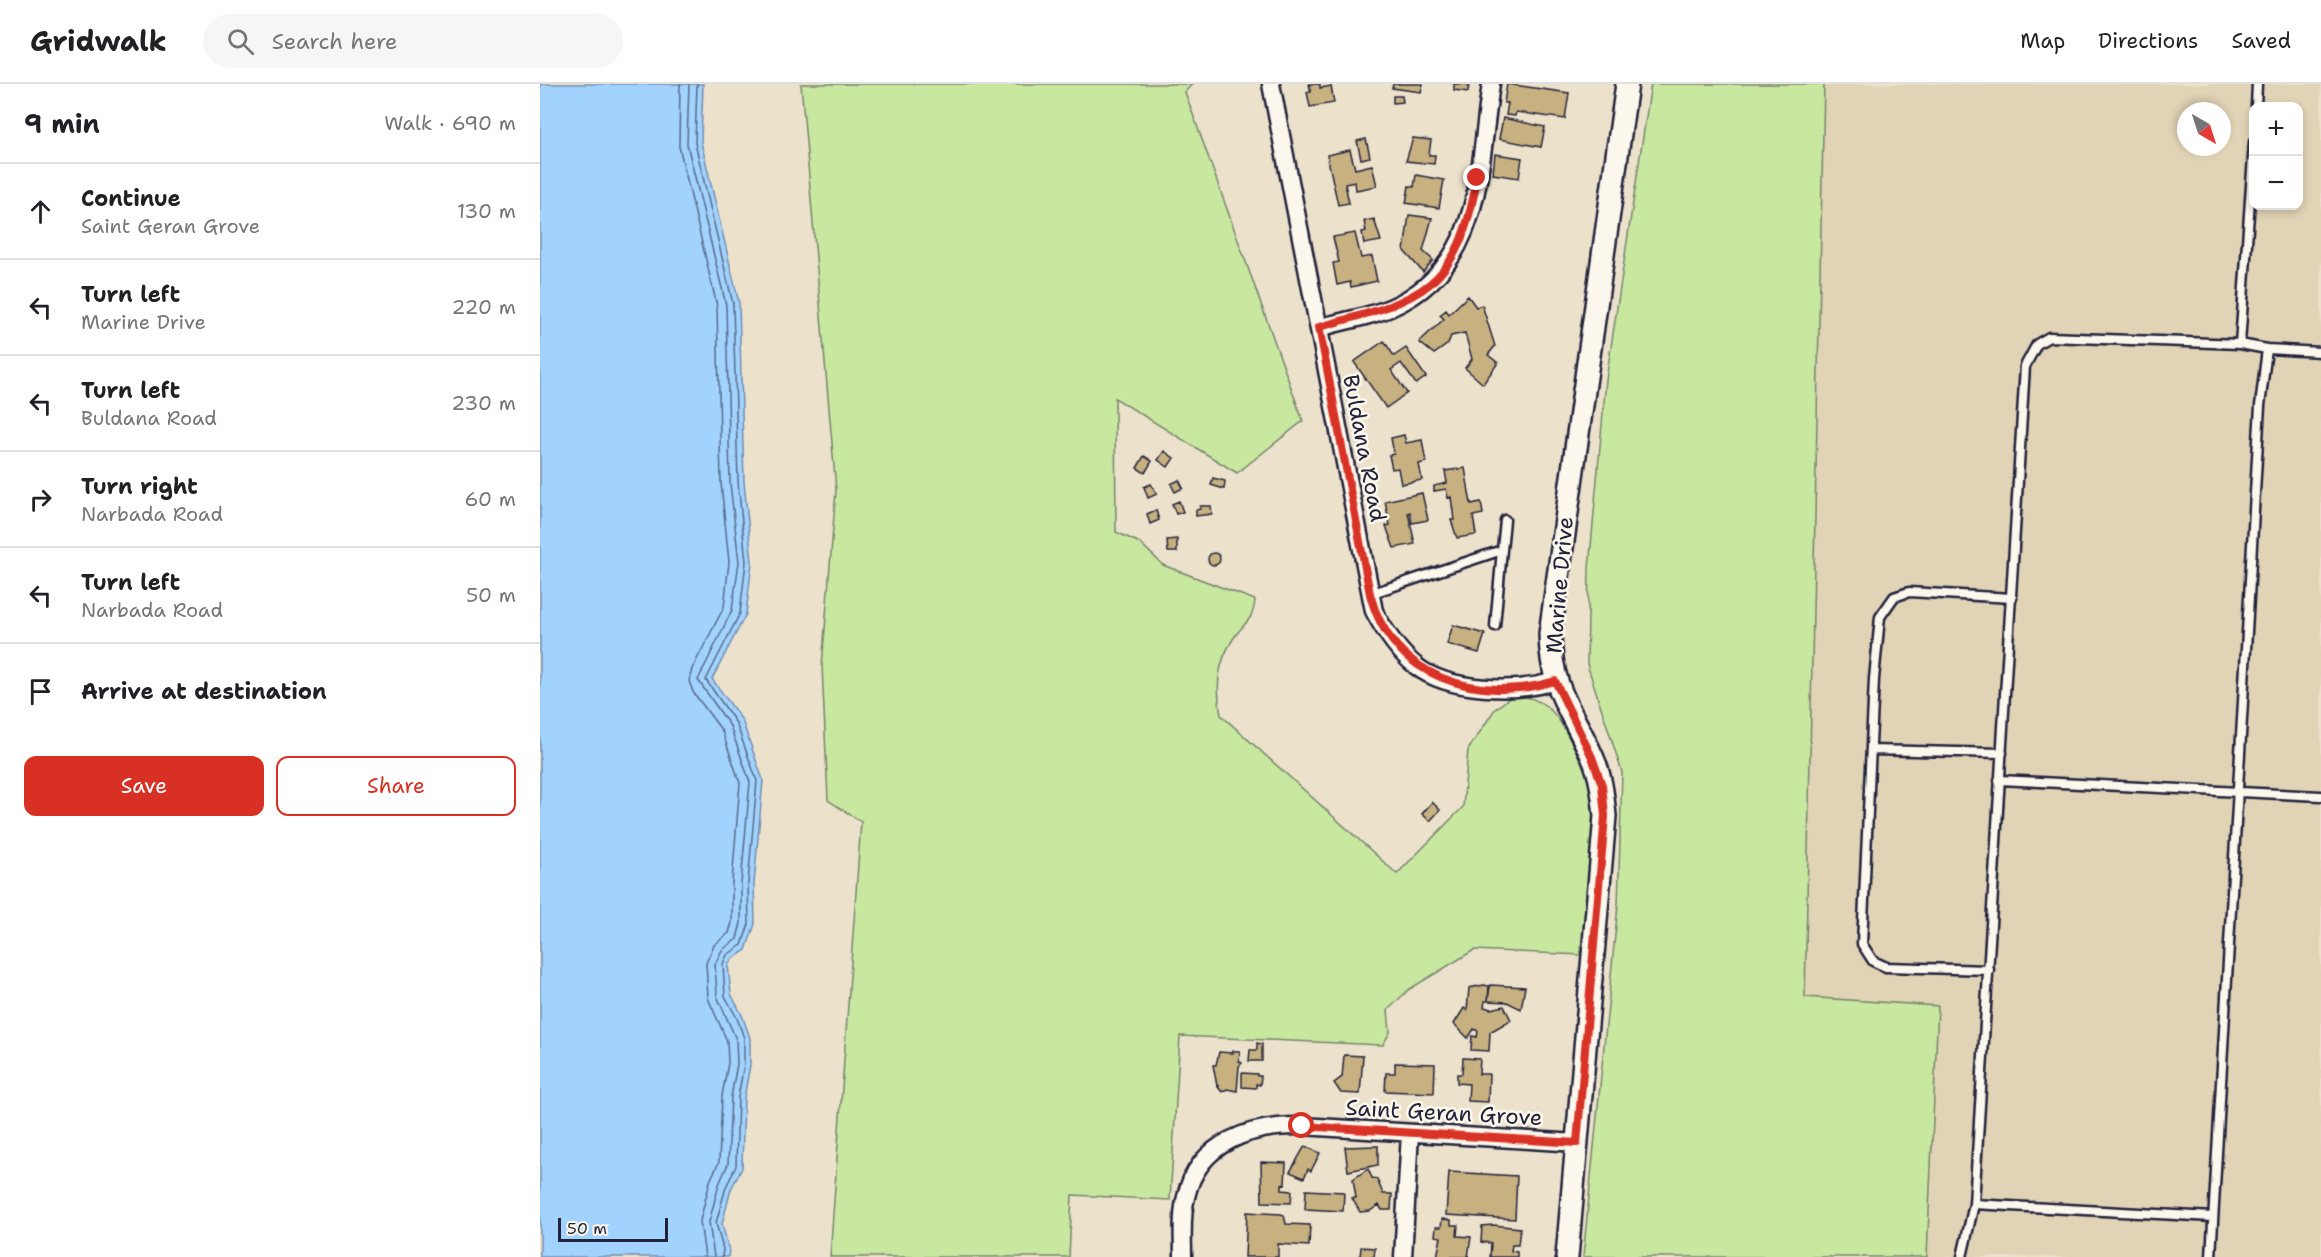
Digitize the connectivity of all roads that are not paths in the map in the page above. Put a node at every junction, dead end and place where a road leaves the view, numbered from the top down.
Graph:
1 (1271, 84) edge
2 (1491, 84) edge
3 (1627, 84) edge
4 (2257, 84) edge
5 (2256, 102) edge
6 (2252, 156) edge
7 (1319, 327) junction
8 (2240, 344) junction
9 (2267, 349) junction
10 (2321, 352) edge
11 (1505, 520) dead end
12 (1502, 550) junction
13 (1370, 594) junction
14 (2012, 598) junction
15 (1495, 626) dead end
16 (1555, 681) junction
17 (1871, 750) junction
18 (2002, 753) junction
19 (1999, 780) junction
20 (2238, 791) junction
21 (2321, 796) edge
22 (1989, 970) junction
23 (1410, 1133) junction
24 (1577, 1143) junction
25 (1974, 1204) junction
26 (2213, 1217) junction
27 (1184, 1257) edge
28 (1403, 1257) edge
29 (1567, 1257) edge
30 (1962, 1257) edge
31 (2211, 1257) edge

1 - 7 street, Buldana Road
2 - 7 street
3 - 16 street, Marine Drive
4 - 5 lane
6 - 8 lane
7 - 13 street, Buldana Road
8 - 9 lane
8 - 14 lane
9 - 10 lane
9 - 20 lane
11 - 12 lane
12 - 13 lane
12 - 15 lane
13 - 16 street, Buldana Road
14 - 17 lane
14 - 18 lane
16 - 24 street, Marine Drive
17 - 18 lane
17 - 22 lane
18 - 19 lane
19 - 20 lane
19 - 22 lane
20 - 21 lane
20 - 26 lane
22 - 25 lane
23 - 24 street, Saint Geran Grove
23 - 27 street, Saint Geran Grove
23 - 28 street
24 - 29 street, Marine Drive
25 - 26 lane
25 - 30 lane
26 - 31 lane

